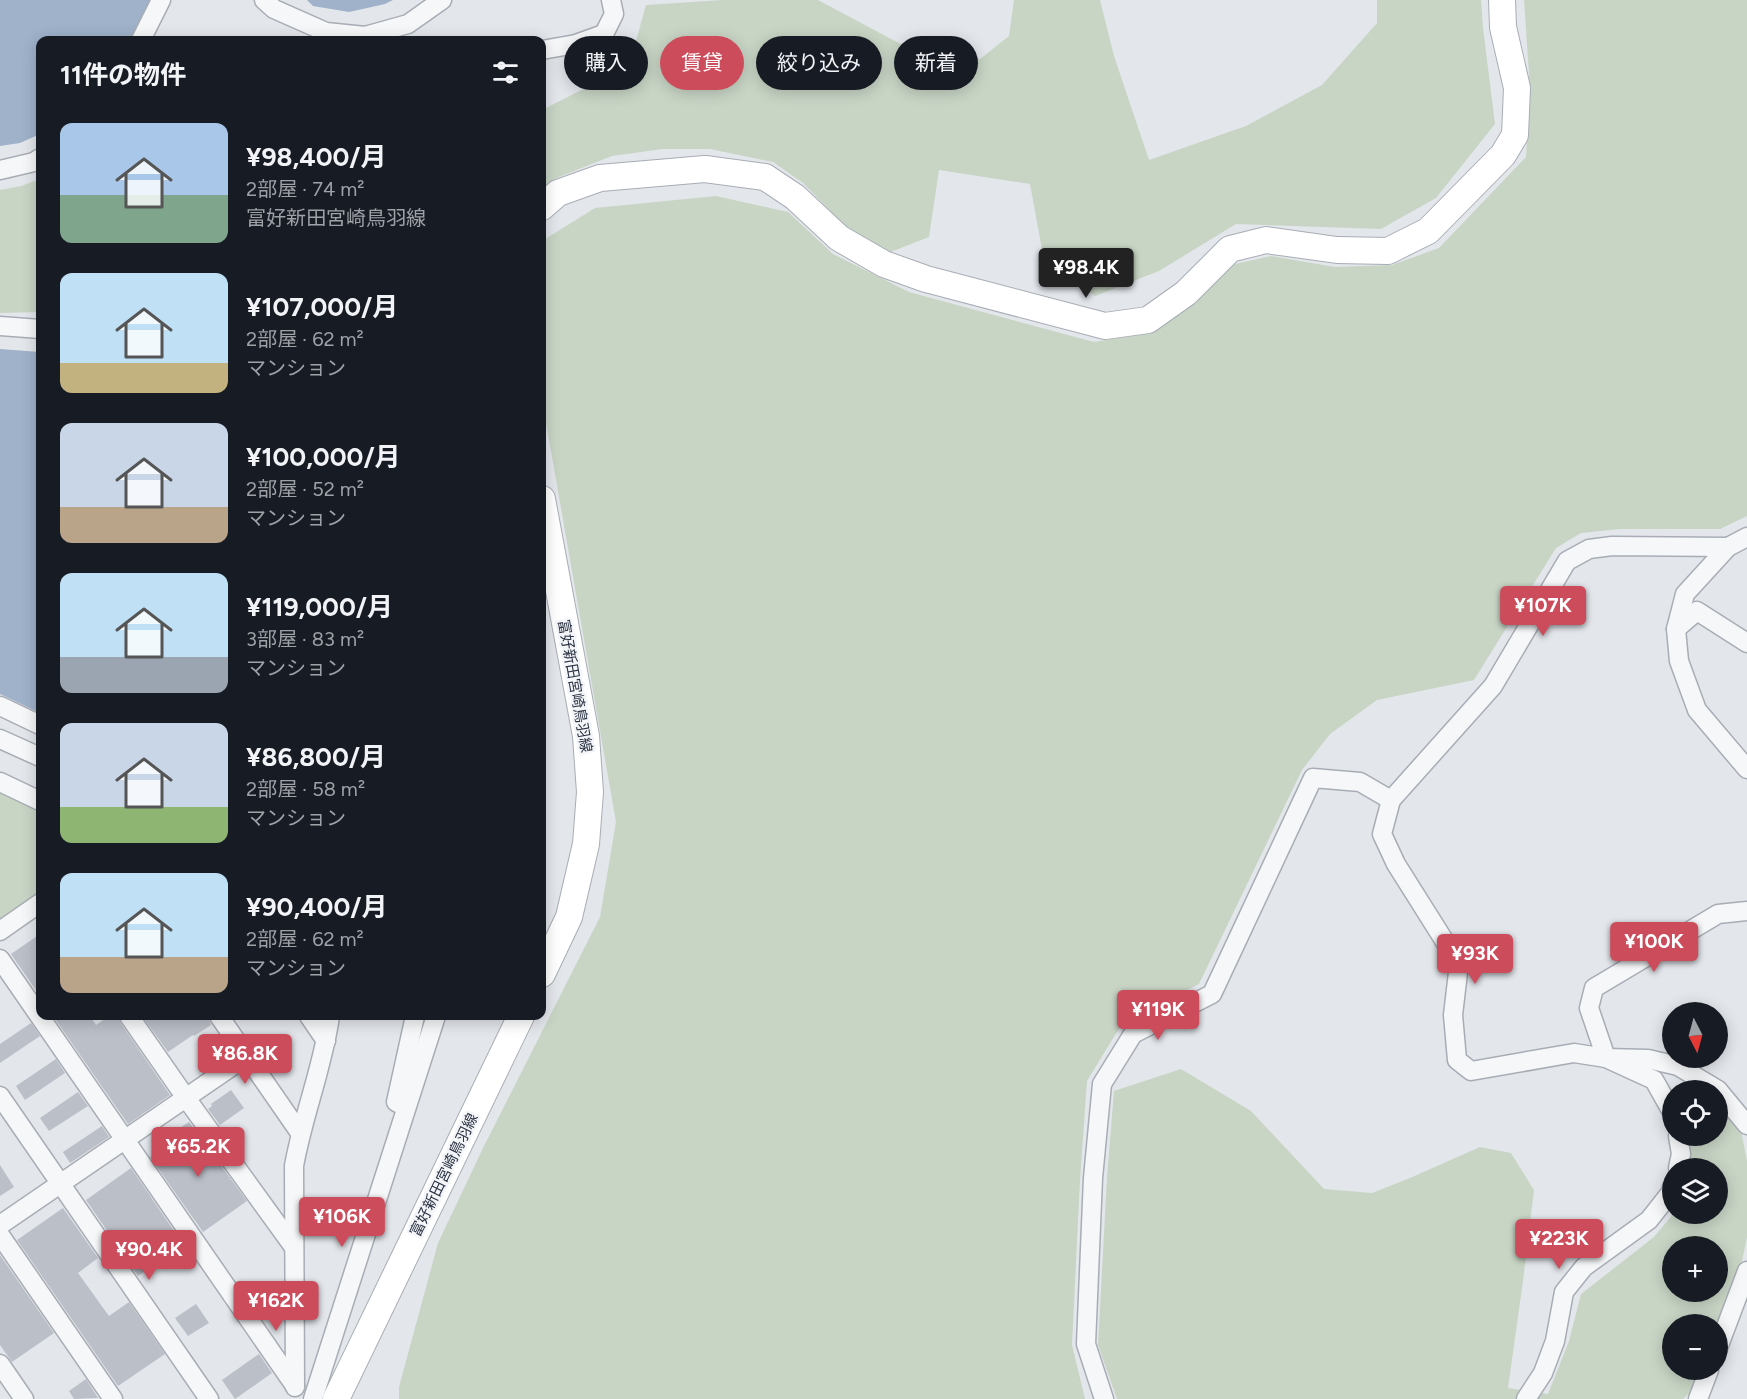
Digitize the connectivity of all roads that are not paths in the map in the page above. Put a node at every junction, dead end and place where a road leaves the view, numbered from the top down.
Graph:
1 (161, 0) edge
2 (264, 0) edge
3 (442, 0) edge
4 (611, 0) edge
5 (1502, 0) edge
6 (143, 36) edge
7 (546, 49) edge
8 (36, 161) edge
9 (0, 170) edge
10 (546, 204) edge
11 (0, 326) edge
12 (36, 329) edge
13 (546, 521) edge
14 (1747, 537) edge
15 (1728, 547) junction
16 (1676, 629) junction
17 (1747, 643) edge
18 (0, 706) edge
19 (36, 723) edge
20 (0, 739) edge
21 (36, 755) edge
22 (1747, 769) edge
23 (0, 782) edge
24 (36, 799) edge
25 (1391, 800) junction
26 (36, 906) edge
27 (1747, 911) edge
28 (0, 931) edge
29 (0, 959) edge
30 (546, 966) edge
31 (36, 1011) edge
32 (42, 1020) edge
33 (132, 1020) edge
34 (222, 1020) edge
35 (312, 1020) edge
36 (329, 1020) edge
37 (414, 1020) edge
38 (435, 1020) edge
39 (519, 1020) edge
40 (326, 1041) junction
41 (247, 1056) junction
42 (1606, 1058) junction
43 (1662, 1094) edge
44 (0, 1096) edge
45 (186, 1098) junction
46 (406, 1107) junction
47 (1747, 1125) edge
48 (300, 1133) junction
49 (125, 1140) junction
50 (60, 1184) junction
51 (1662, 1203) edge
52 (0, 1225) edge
53 (0, 1235) edge
54 (293, 1246) junction
55 (1747, 1271) edge
56 (1728, 1321) edge
57 (0, 1364) edge
58 (1705, 1380) edge
59 (301, 1393) edge
60 (24, 1399) edge
61 (113, 1399) edge
62 (209, 1399) edge
63 (313, 1399) edge
64 (336, 1399) edge
65 (1104, 1399) edge
66 (1526, 1399) edge
67 (1698, 1399) edge

1 - 6 street
2 - 3 street
4 - 7 street
5 - 10 main road
8 - 9 street
11 - 12 street
13 - 30 main road, 富好新田宮崎鳥羽線
14 - 15 street
15 - 16 street
15 - 25 street
16 - 17 street
16 - 22 street
18 - 19 street
20 - 21 street
23 - 24 street
25 - 42 street
25 - 65 street
26 - 28 street
27 - 42 street
29 - 31 street
32 - 49 street
33 - 45 street
34 - 41 street
35 - 40 street
36 - 40 street
37 - 46 street
38 - 46 street
39 - 64 main road, 富好新田宮崎鳥羽線
40 - 48 street
41 - 45 street
41 - 48 street
42 - 43 street
42 - 47 street
44 - 50 street
45 - 49 street
45 - 54 street
46 - 63 street
48 - 54 street
49 - 50 street
49 - 59 street
50 - 52 street
50 - 62 street
51 - 66 street
53 - 61 street
54 - 59 street
55 - 56 street
57 - 60 street
58 - 67 street

